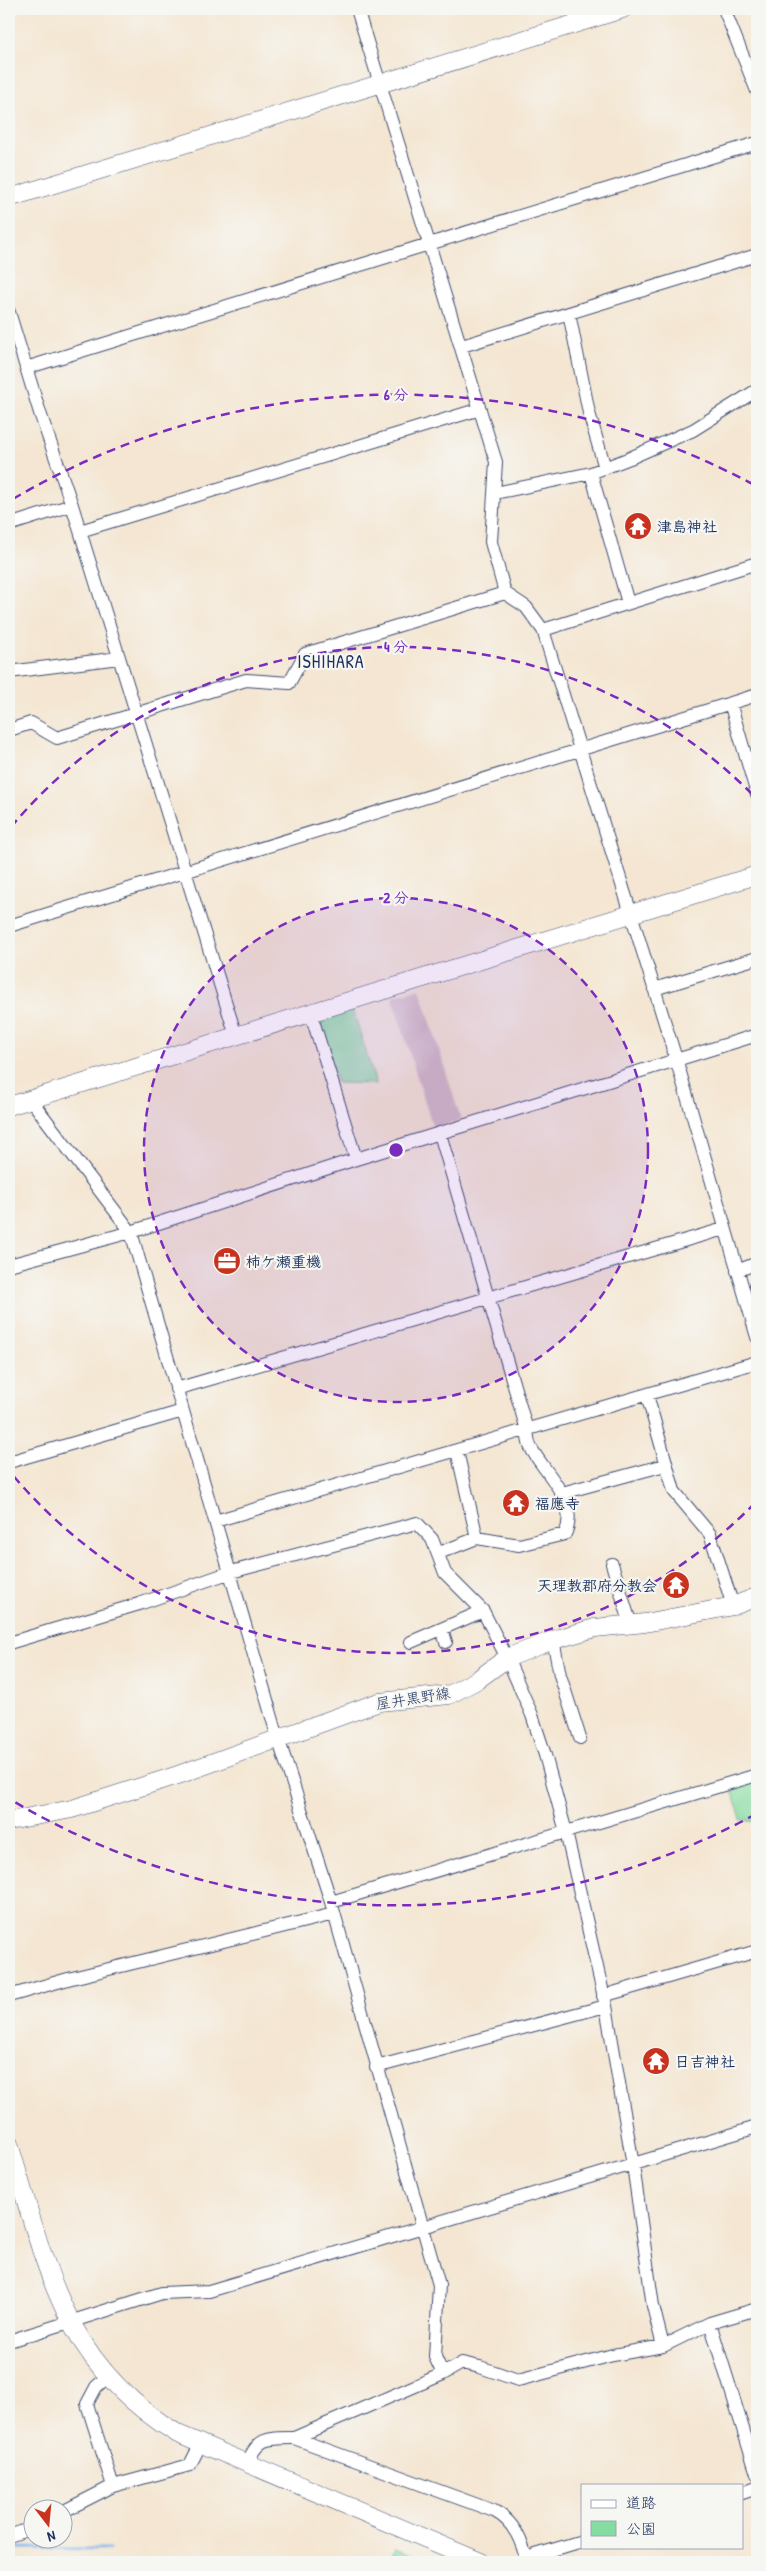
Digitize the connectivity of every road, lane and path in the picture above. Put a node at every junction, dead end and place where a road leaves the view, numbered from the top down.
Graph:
1 (357, 9) edge
2 (623, 9) edge
3 (724, 9) edge
4 (380, 84) junction
5 (757, 91) edge
6 (757, 143) edge
7 (9, 198) edge
8 (431, 244) junction
9 (757, 255) edge
10 (9, 312) edge
11 (569, 313) junction
12 (462, 346) junction
13 (26, 368) junction
14 (757, 390) edge
15 (480, 409) junction
16 (605, 468) junction
17 (590, 473) junction
18 (495, 493) junction
19 (72, 505) junction
20 (9, 525) edge
21 (80, 531) junction
22 (757, 563) edge
23 (505, 593) junction
24 (628, 603) junction
25 (543, 630) junction
26 (119, 658) junction
27 (9, 672) edge
28 (757, 695) edge
29 (730, 703) junction
30 (136, 714) junction
31 (9, 730) edge
32 (579, 750) junction
33 (757, 794) edge
34 (186, 871) junction
35 (757, 875) edge
36 (631, 915) junction
37 (9, 926) edge
38 (757, 958) edge
39 (654, 989) junction
40 (311, 1014) junction
41 (236, 1036) junction
42 (757, 1036) edge
43 (677, 1062) junction
44 (31, 1100) junction
45 (9, 1106) edge
46 (440, 1134) junction
47 (356, 1159) junction
48 (724, 1229) junction
49 (131, 1232) junction
50 (757, 1263) edge
51 (9, 1264) edge
52 (737, 1271) junction
53 (488, 1297) junction
54 (757, 1337) edge
55 (757, 1362) edge
56 (176, 1389) junction
57 (647, 1395) junction
58 (183, 1411) junction
59 (527, 1430) junction
60 (456, 1451) junction
61 (9, 1462) edge
62 (665, 1465) junction
63 (562, 1493) junction
64 (215, 1521) junction
65 (478, 1538) junction
66 (439, 1553) junction
67 (612, 1564) dead end
68 (231, 1572) junction
69 (757, 1597) edge
70 (733, 1606) junction
71 (483, 1611) junction
72 (631, 1625) junction
73 (442, 1629) junction
74 (553, 1640) junction
75 (9, 1642) edge
76 (411, 1642) dead end
77 (446, 1642) dead end
78 (508, 1658) junction
79 (278, 1738) junction
80 (580, 1738) dead end
81 (757, 1775) edge
82 (9, 1821) edge
83 (566, 1832) junction
84 (332, 1908) junction
85 (757, 1951) edge
86 (9, 1996) edge
87 (605, 2001) junction
88 (376, 2067) junction
89 (757, 2127) edge
90 (10, 2155) edge
91 (633, 2165) junction
92 (423, 2227) junction
93 (757, 2309) edge
94 (69, 2321) junction
95 (710, 2323) junction
96 (9, 2341) edge
97 (663, 2346) junction
98 (443, 2374) junction
99 (107, 2377) junction
100 (294, 2438) junction
101 (201, 2444) junction
102 (247, 2464) junction
103 (757, 2474) edge
104 (113, 2486) junction
105 (757, 2488) edge
106 (744, 2491) edge
107 (72, 2507) edge
108 (22, 2531) edge
109 (9, 2536) edge
110 (581, 2541) edge
111 (527, 2560) edge
112 (481, 2562) edge

1 - 4 street
2 - 4 street
3 - 5 street
4 - 7 street
4 - 8 street
6 - 8 street
8 - 12 street
8 - 13 street
9 - 11 street
10 - 13 street
11 - 12 street
11 - 16 street
12 - 15 street
13 - 19 street
14 - 16 street
15 - 18 street
15 - 21 street
16 - 17 street
17 - 18 street
17 - 24 street
18 - 23 street
19 - 20 street
19 - 21 street
21 - 26 street
22 - 24 street
23 - 25 street
23 - 30 street
24 - 25 street
25 - 32 street
26 - 27 street
26 - 30 street
28 - 29 street
29 - 32 street
29 - 33 street
30 - 31 street
30 - 34 street
32 - 34 street
32 - 36 street
34 - 37 street
34 - 41 street
35 - 36 street
36 - 39 street
36 - 40 street
38 - 39 street
39 - 43 street
40 - 41 street
40 - 47 street
41 - 44 street
42 - 43 street
43 - 46 street
43 - 48 street
44 - 45 street
44 - 49 street
46 - 47 street
46 - 53 street
47 - 49 street
48 - 52 street
48 - 53 street
49 - 51 street
49 - 56 street
50 - 52 street
52 - 54 street
53 - 56 street
53 - 59 street
55 - 57 street
56 - 58 street
57 - 59 street
57 - 62 street
58 - 61 street
58 - 64 street
59 - 60 street
59 - 63 street
60 - 64 street
60 - 65 street
62 - 63 street
62 - 70 street
63 - 65 street
64 - 68 street
65 - 66 street
66 - 68 street
66 - 71 street
67 - 72 street
68 - 75 street
68 - 79 street
69 - 70 street, 屋井黒野線
70 - 72 street, 屋井黒野線
71 - 73 street
71 - 78 street
72 - 74 street, 屋井黒野線
73 - 76 street
73 - 77 street
74 - 78 street, 屋井黒野線
74 - 80 street
78 - 79 street, 屋井黒野線
78 - 83 street
79 - 82 street, 屋井黒野線
79 - 84 street
81 - 83 street
83 - 84 street
83 - 87 street
84 - 86 street
84 - 88 street
85 - 87 street
87 - 88 street
87 - 91 street
88 - 92 street
89 - 91 street
90 - 94 street
91 - 92 street
91 - 97 street
92 - 94 street
92 - 98 street
93 - 95 street
94 - 96 street
94 - 99 street
95 - 97 street
95 - 103 street
97 - 98 street
98 - 100 street
99 - 101 street
99 - 104 street
100 - 102 street
100 - 111 street
101 - 102 street
101 - 104 street
102 - 112 street
104 - 107 street
105 - 106 street
108 - 109 street
110 - 111 street

